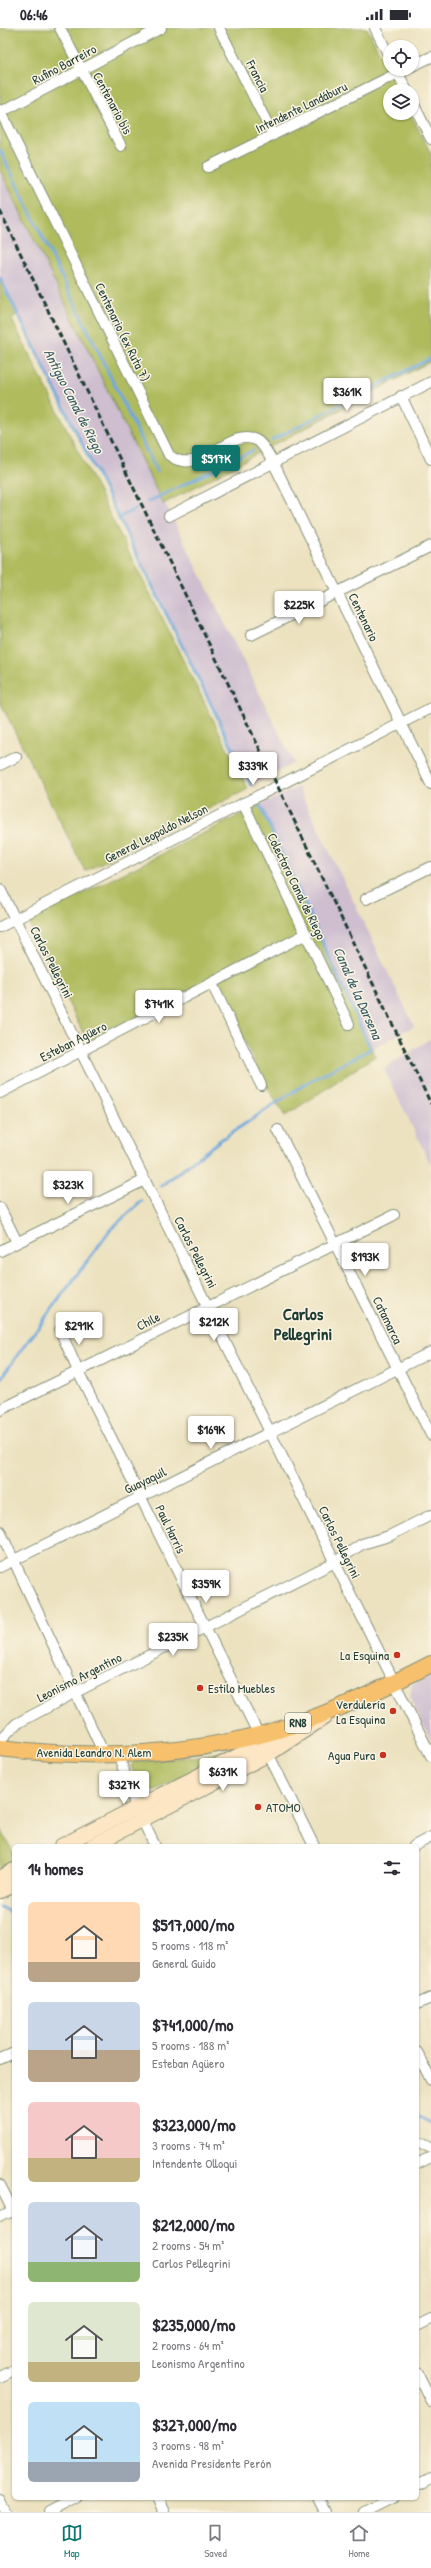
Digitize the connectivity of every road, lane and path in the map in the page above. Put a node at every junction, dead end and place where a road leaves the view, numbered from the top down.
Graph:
1 (60, 28) edge
2 (161, 28) edge
3 (219, 28) edge
4 (375, 28) edge
5 (383, 44) edge
6 (431, 57) edge
7 (419, 63) edge
8 (81, 70) junction
9 (388, 76) edge
10 (1, 111) edge
11 (419, 115) edge
12 (273, 135) junction
13 (431, 139) edge
14 (121, 146) dead end
15 (208, 167) dead end
16 (431, 382) edge
17 (400, 396) junction
18 (431, 458) edge
19 (274, 462) junction
20 (169, 516) dead end
21 (431, 546) edge
22 (338, 594) junction
23 (251, 635) dead end
24 (431, 708) edge
25 (401, 723) junction
26 (16, 757) dead end
27 (0, 766) edge
28 (431, 784) edge
29 (243, 803) junction
30 (431, 867) edge
31 (0, 889) edge
32 (366, 899) dead end
33 (15, 919) junction
34 (0, 927) edge
35 (306, 934) junction
36 (212, 984) junction
37 (349, 1024) dead end
38 (82, 1052) junction
39 (261, 1085) dead end
40 (0, 1093) edge
41 (278, 1130) dead end
42 (146, 1180) junction
43 (0, 1208) edge
44 (394, 1215) dead end
45 (17, 1242) junction
46 (336, 1244) junction
47 (0, 1250) edge
48 (209, 1306) junction
49 (60, 1330) dead end
50 (431, 1352) edge
51 (398, 1369) junction
52 (78, 1371) junction
53 (0, 1410) edge
54 (272, 1432) junction
55 (431, 1435) edge
56 (141, 1497) junction
57 (431, 1515) edge
58 (0, 1531) edge
59 (13, 1560) junction
60 (335, 1562) junction
61 (0, 1567) edge
62 (206, 1628) junction
63 (431, 1664) edge
64 (395, 1682) junction
65 (74, 1693) junction
66 (337, 1708) junction
67 (0, 1740) edge
68 (264, 1744) junction
69 (0, 1748) edge
70 (111, 1754) junction
71 (431, 1756) edge
72 (136, 1807) junction
73 (142, 1821) junction
74 (431, 1837) edge
75 (65, 1844) edge
76 (96, 1844) edge
77 (153, 1844) edge
78 (313, 1844) edge
79 (418, 1844) edge
80 (12, 1871) edge
81 (0, 1878) edge
82 (12, 1885) edge
83 (0, 1891) edge
84 (431, 1998) edge
85 (419, 2003) edge
86 (12, 2054) edge
87 (419, 2056) edge
88 (0, 2059) edge
89 (431, 2080) edge
90 (419, 2142) edge
91 (431, 2148) edge
92 (431, 2157) edge
93 (419, 2163) edge
94 (0, 2185) edge
95 (12, 2207) edge
96 (12, 2212) edge
97 (0, 2217) edge
98 (431, 2319) edge
99 (419, 2325) edge
100 (12, 2371) edge
101 (0, 2377) edge
102 (419, 2377) edge
103 (431, 2401) edge
104 (431, 2479) edge
105 (419, 2485) edge
106 (72, 2500) edge
107 (158, 2500) edge
108 (319, 2500) edge
109 (388, 2500) edge
110 (0, 2501) edge
111 (6, 2512) edge
112 (49, 2512) edge
113 (164, 2512) edge
114 (324, 2512) edge
115 (364, 2512) edge

1 - 8 street, Centenario bis
2 - 8 street, Rufino Barreiro
3 - 12 street, Francia
4 - 5 street
6 - 7 street
8 - 10 street, Rufino Barreiro
8 - 14 street, Centenario bis
9 - 12 street, Intendente Landáburu
10 - 19 street, Centenario (ex Ruta 7)
11 - 13 street
12 - 15 street, Intendente Landáburu
16 - 17 street
17 - 18 street
17 - 19 street
19 - 20 street
19 - 22 street, Centenario
21 - 22 street
22 - 23 street
22 - 25 street, Centenario
24 - 25 street, General Leopoldo Nelson
25 - 28 street, Centenario
25 - 29 street, General Leopoldo Nelson
26 - 27 street
29 - 33 street, General Leopoldo Nelson
29 - 35 street, Colectora Canal de Riego
30 - 32 street
31 - 33 street, Carlos Pellegrini
33 - 34 street, General Leopoldo Nelson
33 - 38 street, Carlos Pellegrini
35 - 36 street, Esteban Agüero
35 - 37 street, Colectora Canal de Riego
36 - 38 street, Esteban Agüero
36 - 39 street
38 - 40 street, Esteban Agüero
38 - 42 street, Carlos Pellegrini
41 - 46 street, Catamarca
42 - 45 street
42 - 48 street, Carlos Pellegrini
43 - 45 street
44 - 46 street, Chile
45 - 47 street
46 - 48 street, Chile
46 - 51 street, Catamarca
48 - 52 street, Chile
48 - 54 street, Carlos Pellegrini
49 - 52 street, Paul Harris
50 - 51 street, Guayaquil
51 - 54 street, Guayaquil
51 - 55 street, Catamarca
52 - 53 street, Chile
52 - 56 street, Paul Harris
54 - 56 street, Guayaquil
54 - 60 street, Carlos Pellegrini
56 - 59 street, Guayaquil
56 - 62 street, Paul Harris
57 - 60 street, Leonismo Argentino
58 - 59 street
59 - 61 street, Guayaquil
59 - 65 street
60 - 62 street, Leonismo Argentino
60 - 64 street, Carlos Pellegrini
62 - 65 street, Leonismo Argentino
62 - 68 street, Paul Harris
63 - 64 main road
64 - 66 main road
64 - 71 street, Carlos Pellegrini
65 - 67 street, Leonismo Argentino
65 - 70 street
66 - 68 main road
66 - 68 main road, RN8
68 - 70 main road, Avenida Leandro N. Alem / RN8
68 - 72 main road
68 - 73 main road
68 - 78 street, Paul Harris
69 - 70 main road, Avenida Leandro N. Alem / RN8
70 - 72 street
72 - 73 street
72 - 75 main road
73 - 76 main road
73 - 77 street
74 - 79 street
80 - 81 main road
82 - 83 main road
84 - 85 street
86 - 88 street
87 - 89 street
90 - 91 street
92 - 93 street
94 - 95 street
96 - 97 street
98 - 99 street
100 - 101 street
102 - 103 street
104 - 105 street
106 - 112 street
107 - 113 street
108 - 114 street
109 - 115 street
110 - 111 street

